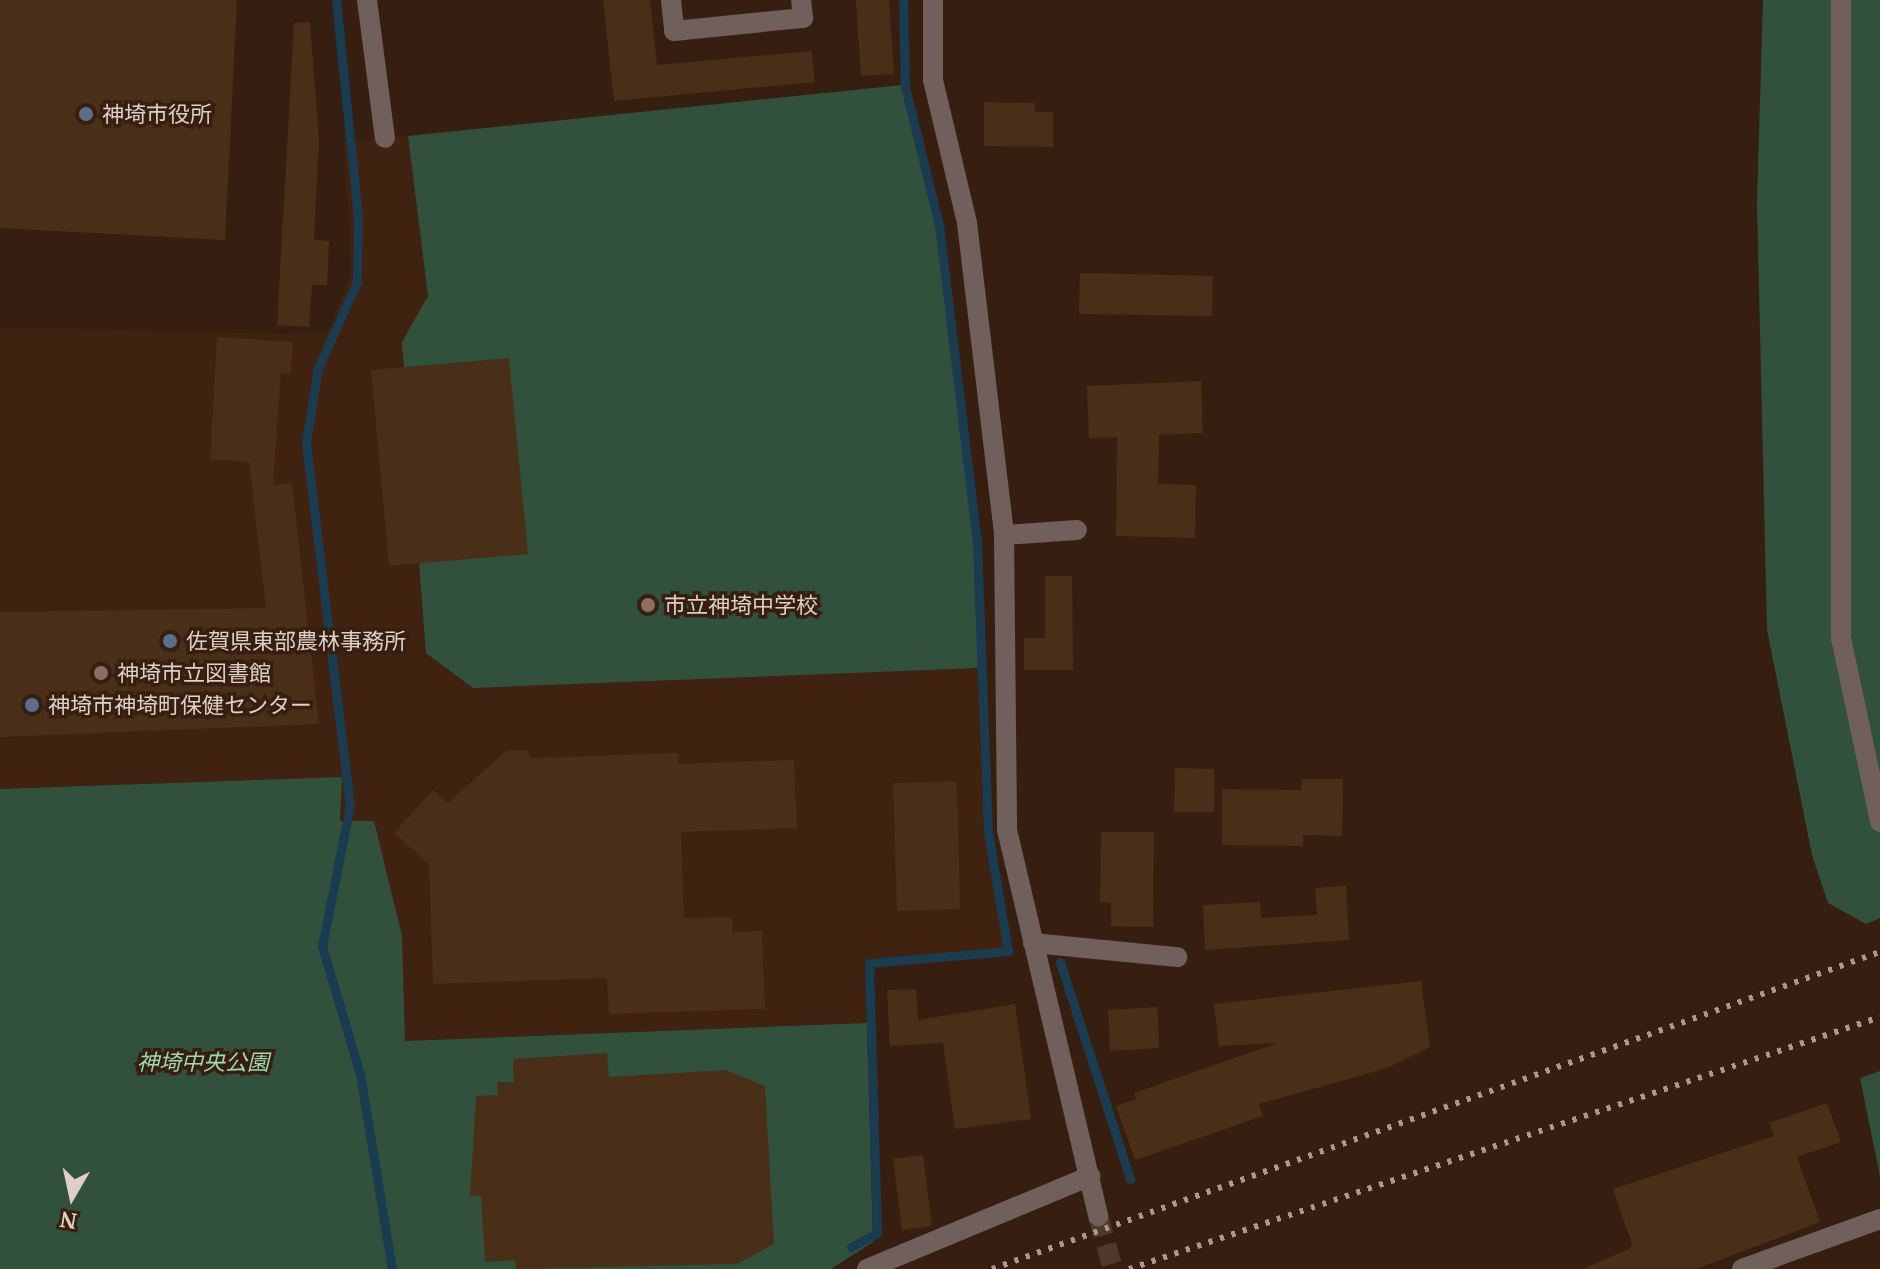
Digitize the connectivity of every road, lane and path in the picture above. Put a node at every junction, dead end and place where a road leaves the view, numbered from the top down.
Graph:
1 (367, 0) edge
2 (671, 0) edge
3 (801, 0) edge
4 (933, 0) edge
5 (1841, 0) edge
6 (385, 138) dead end
7 (1077, 530) dead end
8 (1004, 535) junction
9 (1880, 822) edge
10 (1033, 943) junction
11 (1177, 957) dead end
12 (1090, 1176) junction
13 (1098, 1216) tunnel mouth
14 (1880, 1219) edge
15 (1795, 1259) edge
16 (867, 1269) edge
17 (1742, 1269) edge

1 - 6 street
2 - 3 street
4 - 8 street
5 - 9 street
7 - 8 street
8 - 10 street
10 - 11 street
10 - 12 street
12 - 13 street
12 - 16 street
14 - 15 street
15 - 17 street

